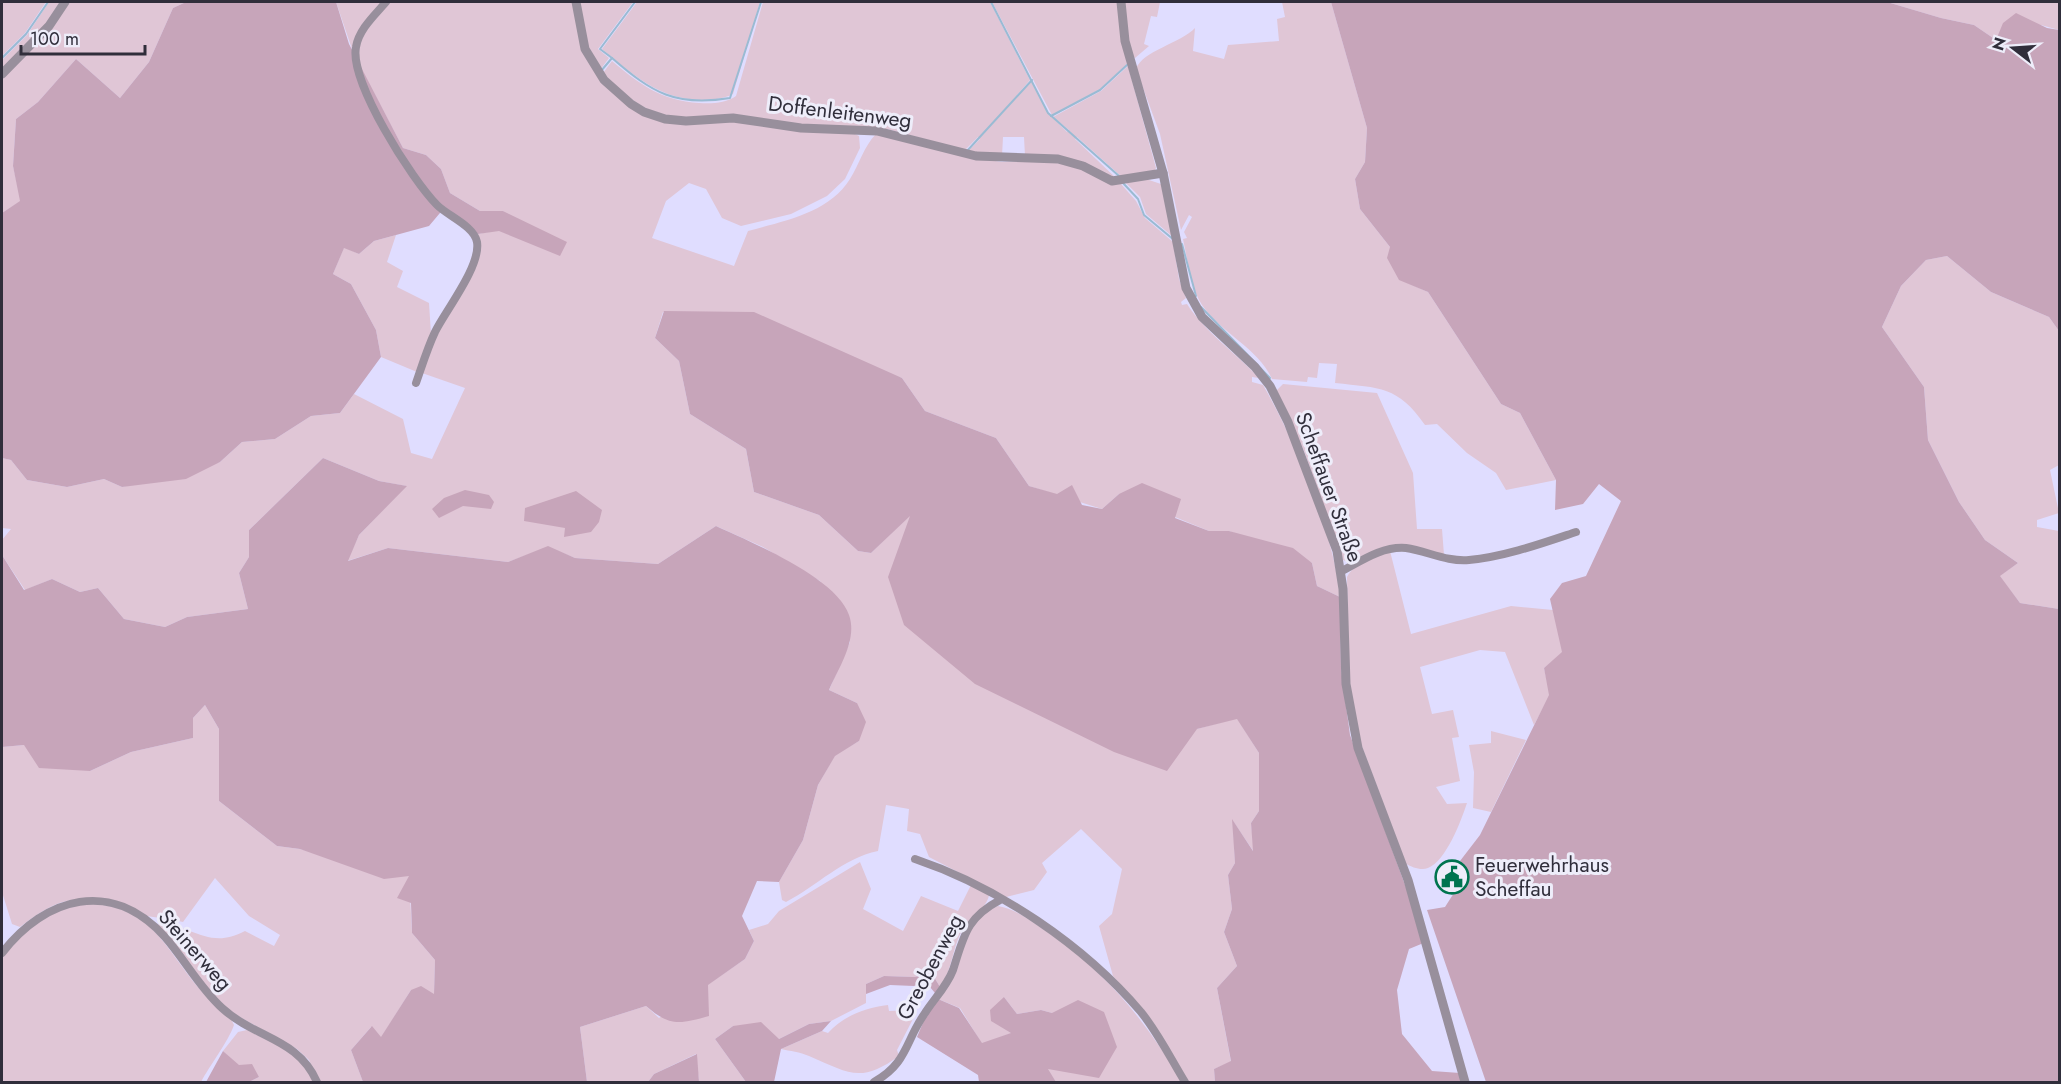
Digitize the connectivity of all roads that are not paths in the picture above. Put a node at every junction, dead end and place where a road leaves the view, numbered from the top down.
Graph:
1 (65, 2) edge
2 (386, 2) edge
3 (576, 2) edge
4 (1121, 2) edge
5 (2, 74) edge
6 (1163, 173) junction
7 (416, 383) dead end
8 (1576, 532) dead end
9 (1341, 571) junction
10 (915, 859) dead end
11 (1000, 900) junction
12 (2, 953) edge
13 (317, 1083) edge
14 (874, 1083) edge
15 (1185, 1083) edge
16 (1465, 1083) edge

1 - 5 street
2 - 7 street
3 - 6 street, Doffenleitenweg
4 - 6 street, Scheffauer Straße
6 - 9 street, Scheffauer Straße
8 - 9 street
9 - 16 street, Scheffauer Straße
10 - 11 street
11 - 14 street, Greobenweg
11 - 15 street
12 - 13 street, Steinerweg

